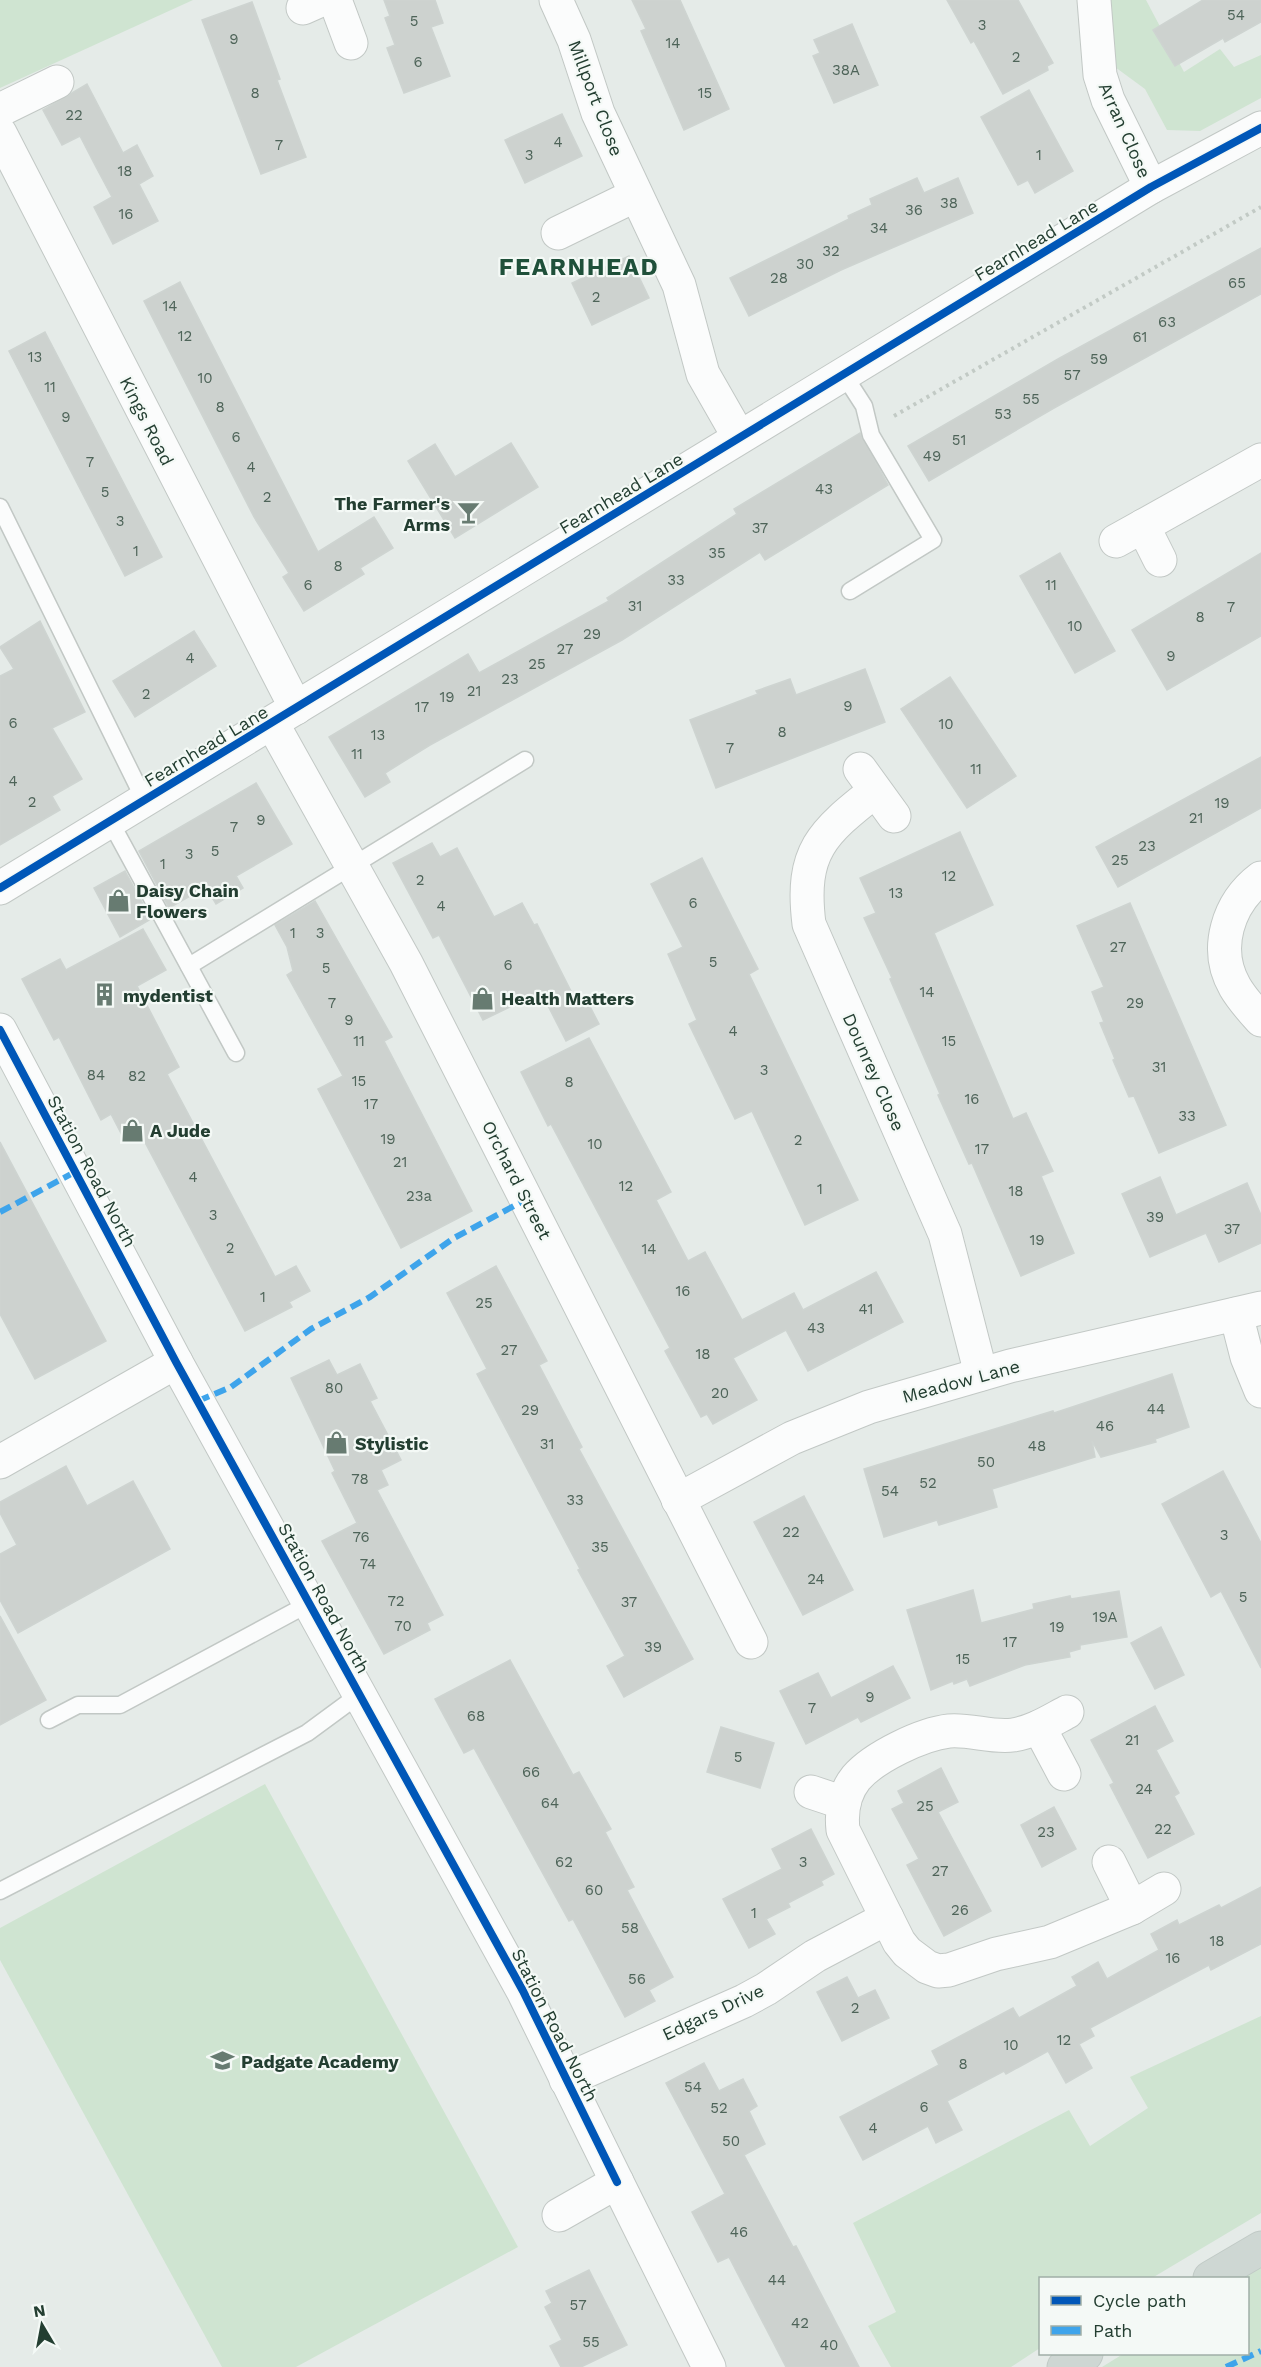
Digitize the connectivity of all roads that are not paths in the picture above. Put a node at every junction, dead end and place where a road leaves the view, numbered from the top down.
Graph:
1 (335, 0) edge
2 (556, 0) edge
3 (1094, 0) edge
4 (351, 43) dead end
5 (57, 82) dead end
6 (0, 110) edge
7 (1261, 128) edge
8 (0, 133) edge
9 (1151, 187) junction
10 (636, 195) junction
11 (558, 233) dead end
12 (844, 375) junction
13 (740, 437) junction
14 (1261, 460) edge
15 (0, 507) edge
16 (1160, 560) dead end
17 (850, 591) dead end
18 (284, 716) junction
19 (525, 760) dead end
20 (876, 792) dead end
21 (145, 801) junction
22 (110, 821) junction
23 (352, 866) junction
24 (1261, 878) edge
25 (0, 888) edge
26 (189, 966) junction
27 (1261, 1020) edge
28 (0, 1030) edge
29 (236, 1053) dead end
30 (1249, 1311) edge
31 (176, 1362) junction
32 (981, 1374) junction
33 (1261, 1391) edge
34 (0, 1462) edge
35 (678, 1500) junction
36 (310, 1604) junction
37 (751, 1642) dead end
38 (360, 1695) junction
39 (1067, 1712) dead end
40 (50, 1720) dead end
41 (1039, 1727) junction
42 (1064, 1774) dead end
43 (811, 1792) dead end
44 (844, 1803) junction
45 (1110, 1862) dead end
46 (1164, 1889) dead end
47 (0, 1891) edge
48 (1132, 1908) junction
49 (887, 1918) junction
50 (566, 2080) junction
51 (617, 2181) junction
52 (559, 2215) dead end
53 (1261, 2248) edge
54 (1212, 2277) edge
55 (1084, 2355) edge
56 (709, 2367) edge
57 (1064, 2367) edge

1 - 4 street
2 - 10 street, Millport Close
3 - 9 street, Arran Close
5 - 6 street
7 - 9 street, Fearnhead Lane
8 - 18 street, Kings Road
9 - 12 street, Fearnhead Lane
10 - 11 street
10 - 13 street, Millport Close
12 - 13 street, Fearnhead Lane
12 - 17 lane
13 - 18 street, Fearnhead Lane
14 - 16 street
15 - 21 lane
18 - 21 street, Fearnhead Lane
18 - 23 street, Orchard Street
19 - 23 lane
20 - 32 street, Dounrey Close
21 - 22 street, Fearnhead Lane
22 - 25 street, Fearnhead Lane
22 - 26 lane
23 - 26 lane
23 - 35 street, Orchard Street
24 - 27 street
26 - 29 lane
28 - 31 street, Station Road North
30 - 32 street, Meadow Lane
30 - 33 street
31 - 34 street
31 - 36 street, Station Road North
32 - 35 street, Meadow Lane
35 - 37 street, Orchard Street
36 - 38 street, Station Road North
36 - 40 lane
38 - 47 lane
38 - 50 street, Station Road North
39 - 41 street
41 - 42 street
41 - 44 street
43 - 44 street
44 - 49 street
45 - 48 street
46 - 48 street
48 - 49 street
49 - 50 street, Edgars Drive
50 - 51 street, Station Road North
51 - 52 street
51 - 56 street, Station Road North
53 - 54 main road
55 - 57 main road

